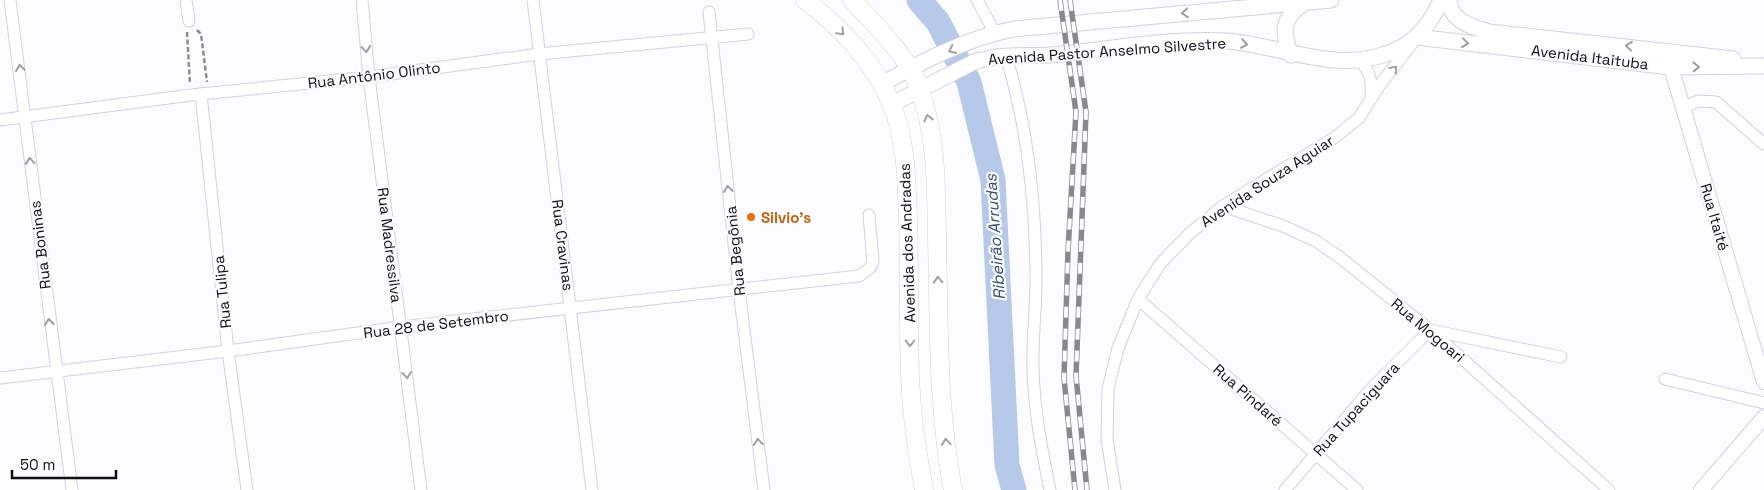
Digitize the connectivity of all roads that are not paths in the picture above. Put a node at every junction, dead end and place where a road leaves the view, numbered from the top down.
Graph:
1 (10, 0) edge
2 (186, 0) edge
3 (362, 0) edge
4 (533, 0) edge
5 (805, 0) edge
6 (852, 0) edge
7 (977, 0) edge
8 (1331, 0) edge
9 (1441, 0) edge
10 (1449, 0) edge
11 (1303, 4) junction
12 (709, 12) dead end
13 (189, 21) road end
14 (748, 34) dead end
15 (988, 34) junction
16 (1417, 37) junction
17 (712, 39) junction
18 (1669, 50) junction
19 (539, 54) junction
20 (1291, 55) junction
21 (1006, 56) junction
22 (1360, 60) junction
23 (1764, 64) edge
24 (916, 66) junction
25 (1670, 67) junction
26 (369, 77) junction
27 (882, 84) junction
28 (926, 86) junction
29 (200, 94) junction
30 (1371, 100) junction
31 (892, 104) junction
32 (1682, 108) junction
33 (26, 116) junction
34 (0, 120) edge
35 (1764, 144) edge
36 (1223, 206) junction
37 (869, 215) dead end
38 (739, 290) junction
39 (1138, 300) junction
40 (571, 308) junction
41 (401, 327) junction
42 (1430, 330) junction
43 (228, 351) junction
44 (1561, 356) dead end
45 (55, 371) junction
46 (0, 378) edge
47 (1664, 379) dead end
48 (1764, 382) edge
49 (1764, 403) edge
50 (1764, 417) edge
51 (1316, 454) junction
52 (72, 490) edge
53 (247, 490) edge
54 (421, 490) edge
55 (592, 490) edge
56 (764, 490) edge
57 (924, 490) edge
58 (953, 490) edge
59 (1050, 490) edge
60 (1115, 490) edge
61 (1286, 490) edge
62 (1357, 490) edge
63 (1609, 490) edge
64 (1701, 490) edge

33 -> 1 street, Rua Boninas
2 - 13 street
3 -> 26 street, Rua Madressilva
4 - 19 street, Rua Cravinas
5 -> 27 main road, Avenida dos Andradas
6 - 24 main road, Avenida dos Andradas
7 - 15 street
8 - 11 main road, Avenida Pastor Anselmo Silvestre
9 - 16 main road
18 -> 10 main road, Avenida Itaituba
11 -> 15 main road, Avenida Pastor Anselmo Silvestre
11 - 20 main road
12 - 17 street, Rua Begônia
14 - 17 street, Rua Antônio Olinto
15 -> 24 main road, Avenida Pastor Anselmo Silvestre
16 - 22 main road, Avenida Pastor Anselmo Silvestre
16 -> 25 main road, Avenida Itaituba
30 -> 16 street, Avenida Souza Aguiar
17 - 19 street, Rua Antônio Olinto
38 -> 17 street, Rua Begônia
18 - 23 main road, Avenida Itaituba
18 - 25 street, Rua Itaité
19 - 26 street, Rua Antônio Olinto
19 - 40 street, Rua Cravinas
21 -> 20 main road, Avenida Pastor Anselmo Silvestre
20 - 22 main road, Avenida Pastor Anselmo Silvestre
21 - 28 main road, Avenida Pastor Anselmo Silvestre
21 - 59 street
22 - 30 street
25 -> 23 main road, Avenida Itaituba
24 - 27 main road, Avenida Pastor Anselmo Silvestre
24 - 28 main road, Avenida dos Andradas
25 - 32 street, Rua Itaité
26 - 29 street, Rua Antônio Olinto
26 - 41 street, Rua Madressilva
27 - 31 main road, Avenida dos Andradas
28 - 31 main road, Avenida Pastor Anselmo Silvestre
58 -> 28 main road, Avenida dos Andradas
29 - 33 street, Rua Antônio Olinto
29 - 43 street, Rua Tulipa
30 - 36 street, Avenida Souza Aguiar
31 -> 57 main road, Avenida dos Andradas
32 - 35 street
32 - 48 street, Rua Itaité
33 - 34 street, Rua Antônio Olinto
45 -> 33 street, Rua Boninas
36 - 39 street, Avenida Souza Aguiar
36 - 42 street, Rua Mogoari
37 - 38 street, Rua 28 de Setembro
38 - 40 street, Rua 28 de Setembro
56 -> 38 street, Rua Begônia
39 - 51 street, Rua Pindaré
39 - 60 street, Avenida Souza Aguiar
40 - 41 street, Rua 28 de Setembro
40 - 55 street, Rua Cravinas
41 - 43 street, Rua 28 de Setembro
41 -> 54 street, Rua Madressilva
42 - 44 street
42 - 51 street, Rua Tupaciguara
42 - 63 street, Rua Mogoari
43 - 45 street, Rua 28 de Setembro
43 - 53 street, Rua Tulipa
45 - 46 street, Rua 28 de Setembro
45 - 52 street, Rua Boninas
47 - 49 street
50 - 64 street
51 - 61 street, Rua Tupaciguara
51 - 62 street, Rua Pindaré

